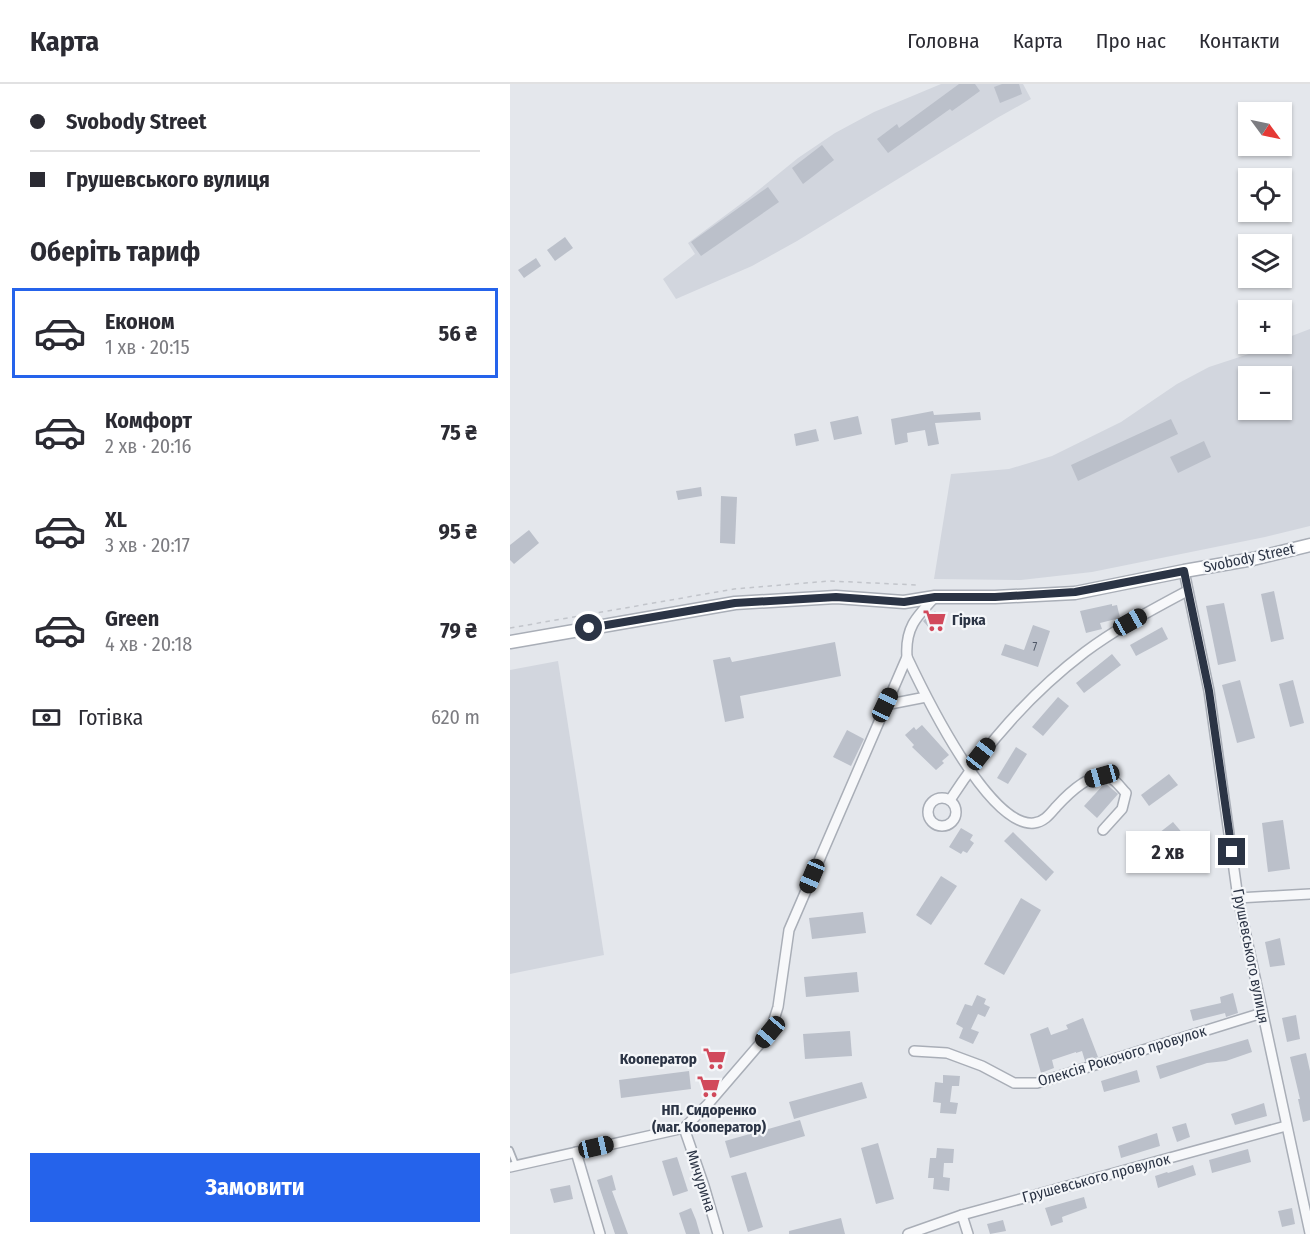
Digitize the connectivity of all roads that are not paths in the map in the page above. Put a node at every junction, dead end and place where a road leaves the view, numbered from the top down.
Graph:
1 (1310, 545) edge
2 (1184, 571) junction
3 (1187, 591) junction
4 (935, 597) junction
5 (510, 642) edge
6 (907, 657) junction
7 (926, 697) junction
8 (885, 705) junction
9 (969, 770) junction
10 (950, 800) dead end
11 (1103, 831) dead end
12 (1310, 894) edge
13 (1238, 898) junction
14 (1262, 1013) junction
15 (914, 1051) dead end
16 (1286, 1126) junction
17 (684, 1128) junction
18 (510, 1150) edge
19 (576, 1152) junction
20 (513, 1166) edge
21 (962, 1215) junction
22 (1310, 1233) edge
23 (600, 1234) edge
24 (718, 1234) edge
25 (908, 1234) edge
26 (968, 1234) edge

1 - 2 main road, Svobody Street
2 - 3 street, Грушевського вулиця
2 - 4 main road, Svobody Street
3 - 9 street
3 - 13 street, Грушевського вулиця
4 - 5 main road, Svobody Street
4 - 6 street
6 - 7 street
6 - 8 street
7 - 8 street
7 - 9 street
8 - 17 street
9 - 10 street
9 - 11 street
12 - 13 street
13 - 14 street, Грушевського вулиця
14 - 15 street, Олексія Рокочого провулок
14 - 16 street, Грушевського вулиця
16 - 21 street, Грушевського провулок
16 - 22 street, Грушевського вулиця
17 - 19 street
17 - 24 street, Мичурина
18 - 20 lane
19 - 20 street
19 - 23 street
21 - 25 street, Грушевського провулок
21 - 26 street

